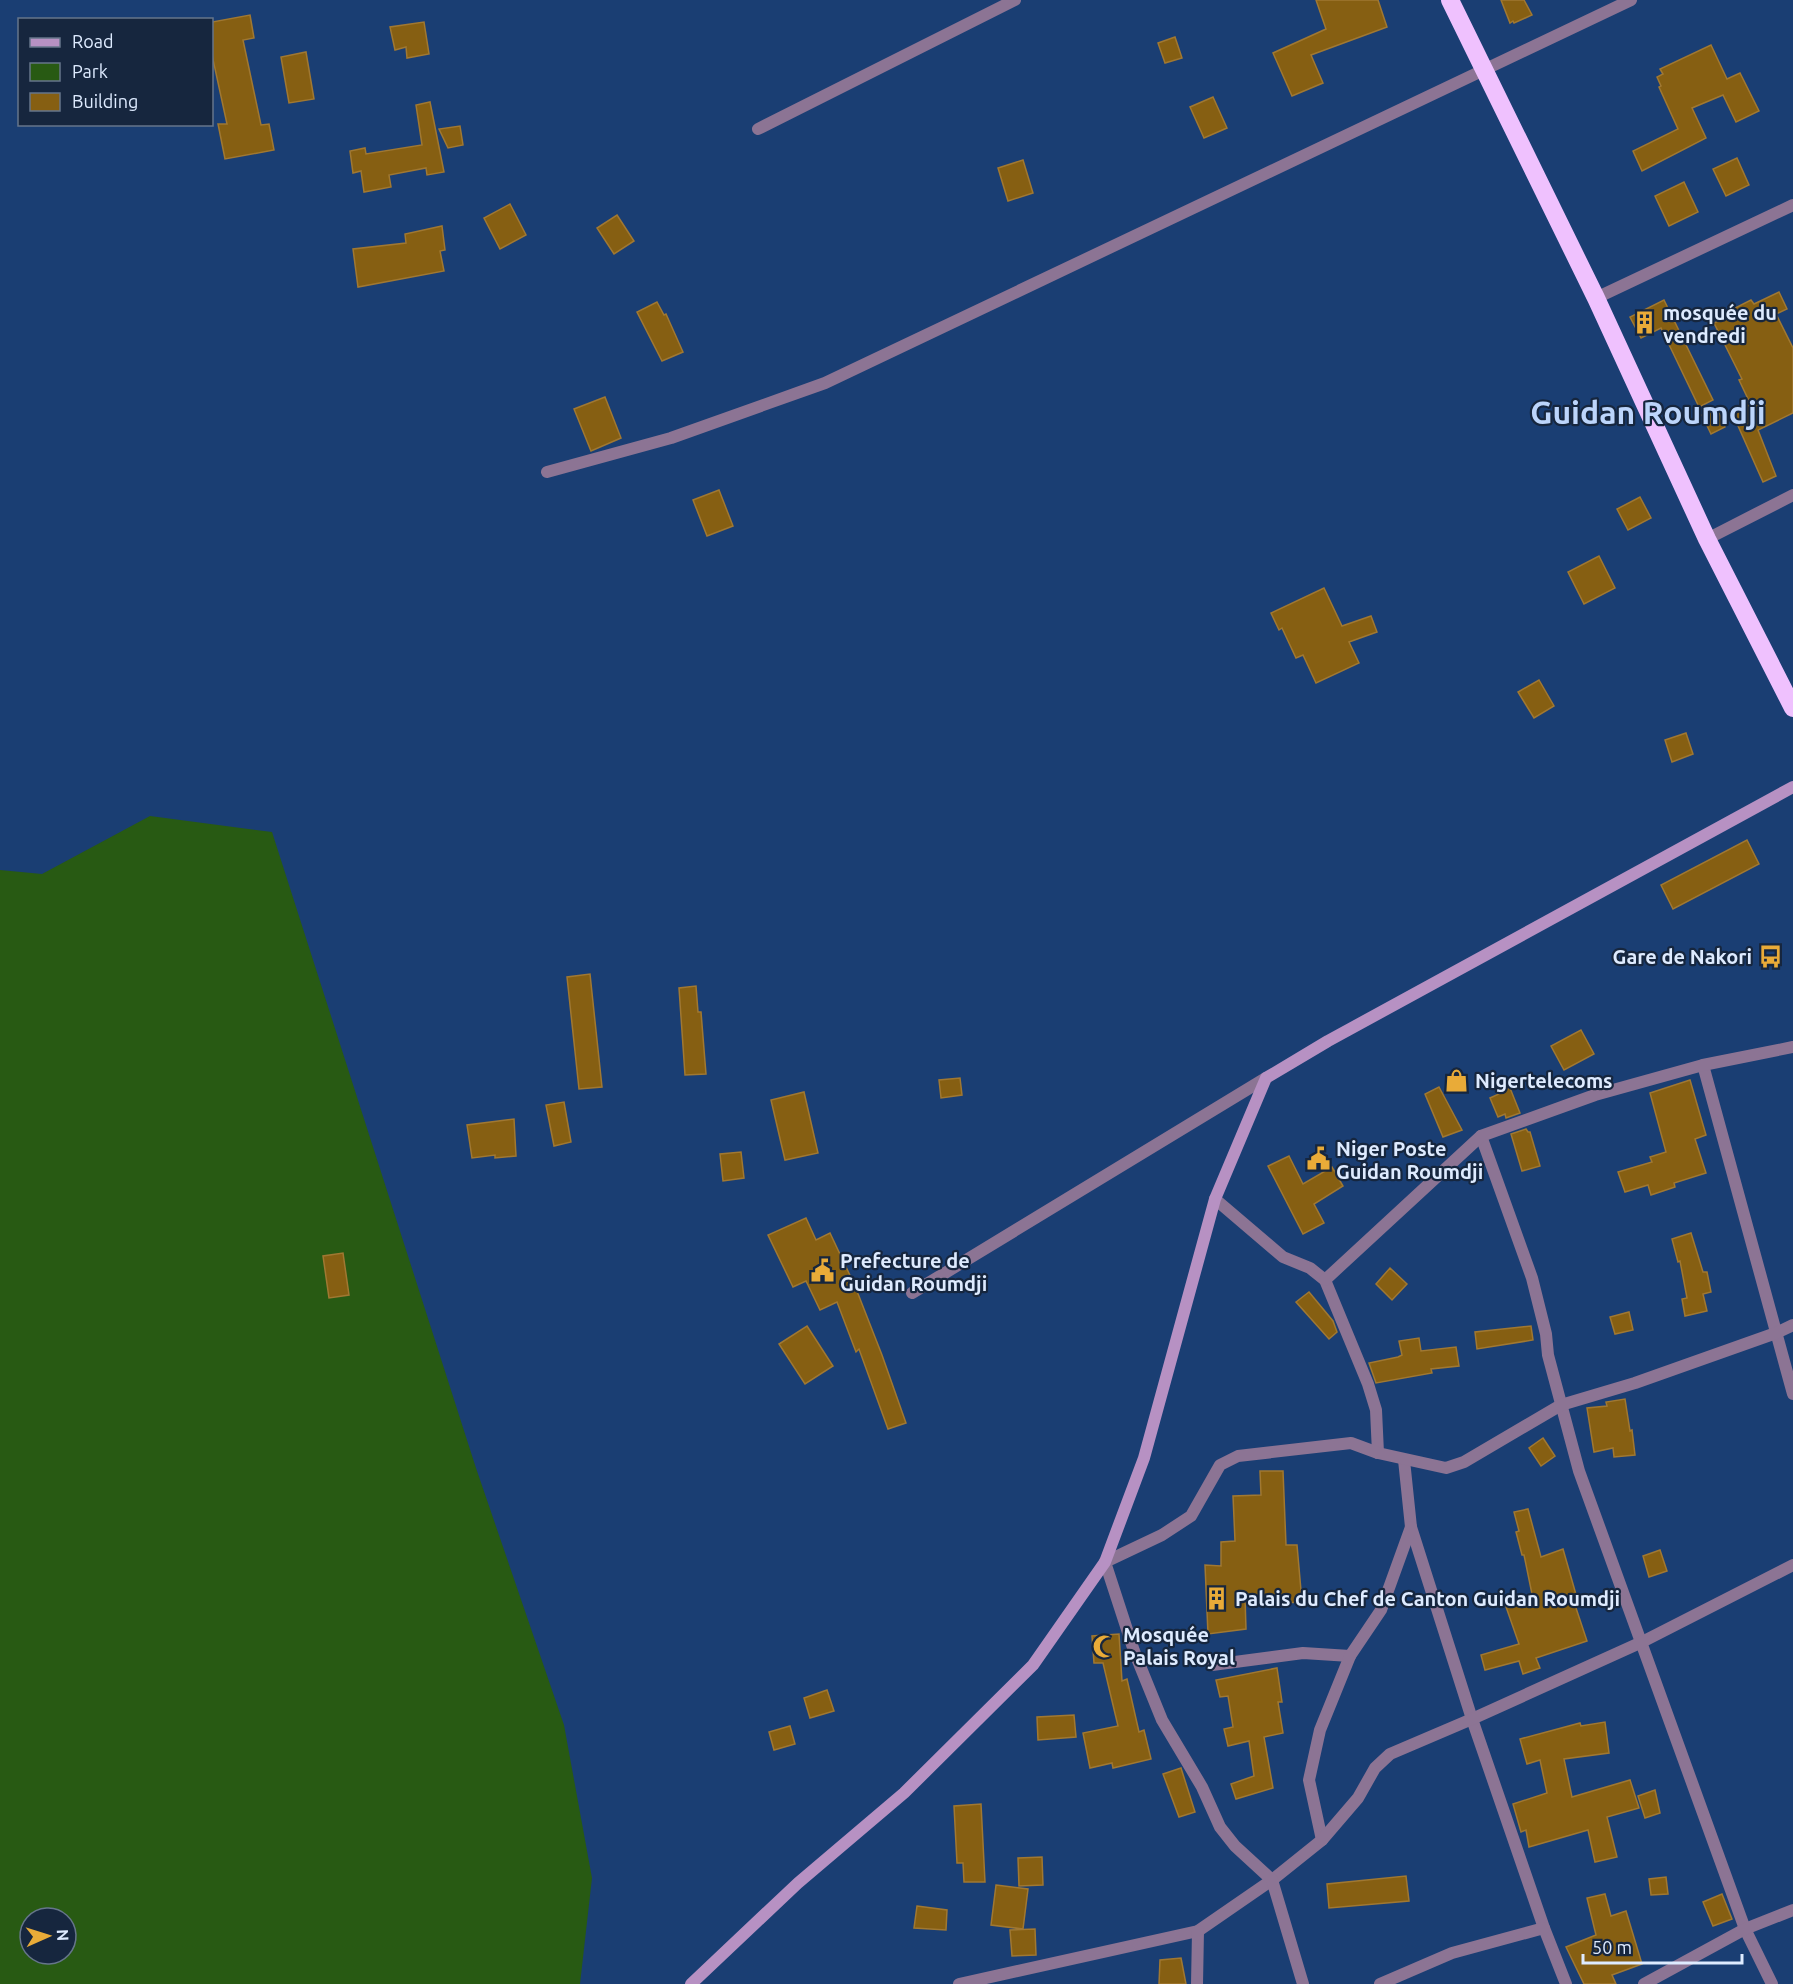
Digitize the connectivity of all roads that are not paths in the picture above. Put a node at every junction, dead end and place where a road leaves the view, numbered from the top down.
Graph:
1 (1015, 0) edge
2 (1450, 0) edge
3 (1631, 0) edge
4 (1484, 69) junction
5 (758, 129) dead end
6 (1793, 205) edge
7 (1596, 298) junction
8 (547, 472) dead end
9 (1793, 495) edge
10 (1707, 539) junction
11 (1793, 708) edge
12 (1793, 787) edge
13 (1793, 1047) edge
14 (1703, 1065) junction
15 (1266, 1078) junction
16 (1481, 1136) junction
17 (1215, 1199) junction
18 (1325, 1280) junction
19 (912, 1293) dead end
20 (1793, 1325) edge
21 (1776, 1333) junction
22 (1793, 1394) edge
23 (1561, 1405) junction
24 (1378, 1453) junction
25 (1404, 1460) junction
26 (1411, 1527) junction
27 (1105, 1562) junction
28 (1793, 1565) edge
29 (1642, 1642) junction
30 (1350, 1656) junction
31 (1212, 1665) dead end
32 (1472, 1719) junction
33 (1322, 1840) junction
34 (1272, 1880) junction
35 (1793, 1910) edge
36 (1544, 1928) junction
37 (1745, 1929) junction
38 (1198, 1931) junction
39 (692, 1984) edge
40 (959, 1984) edge
41 (1197, 1984) edge
42 (1303, 1984) edge
43 (1380, 1984) edge
44 (1566, 1984) edge
45 (1644, 1984) edge
46 (1772, 1984) edge

1 - 5 street
2 - 4 highway
3 - 4 street
4 - 7 highway
4 - 8 street
6 - 7 street
7 - 10 highway
9 - 10 street
10 - 11 highway
12 - 15 street
13 - 14 street
14 - 16 street
14 - 21 street
15 - 17 street
15 - 19 street
16 - 18 street
16 - 23 street
17 - 18 street
17 - 27 street
18 - 24 street
20 - 21 street
21 - 22 street
21 - 23 street
23 - 25 street
23 - 29 street
24 - 25 street
24 - 27 street
25 - 26 street
26 - 30 street
26 - 32 street
27 - 34 street
27 - 39 street
28 - 29 street
29 - 32 street
29 - 37 street
30 - 31 street
30 - 33 street
32 - 33 street
32 - 36 street
33 - 34 street
34 - 38 street
34 - 42 street
35 - 37 street
36 - 43 street
36 - 44 street
37 - 45 street
37 - 46 street
38 - 40 street
38 - 41 street

